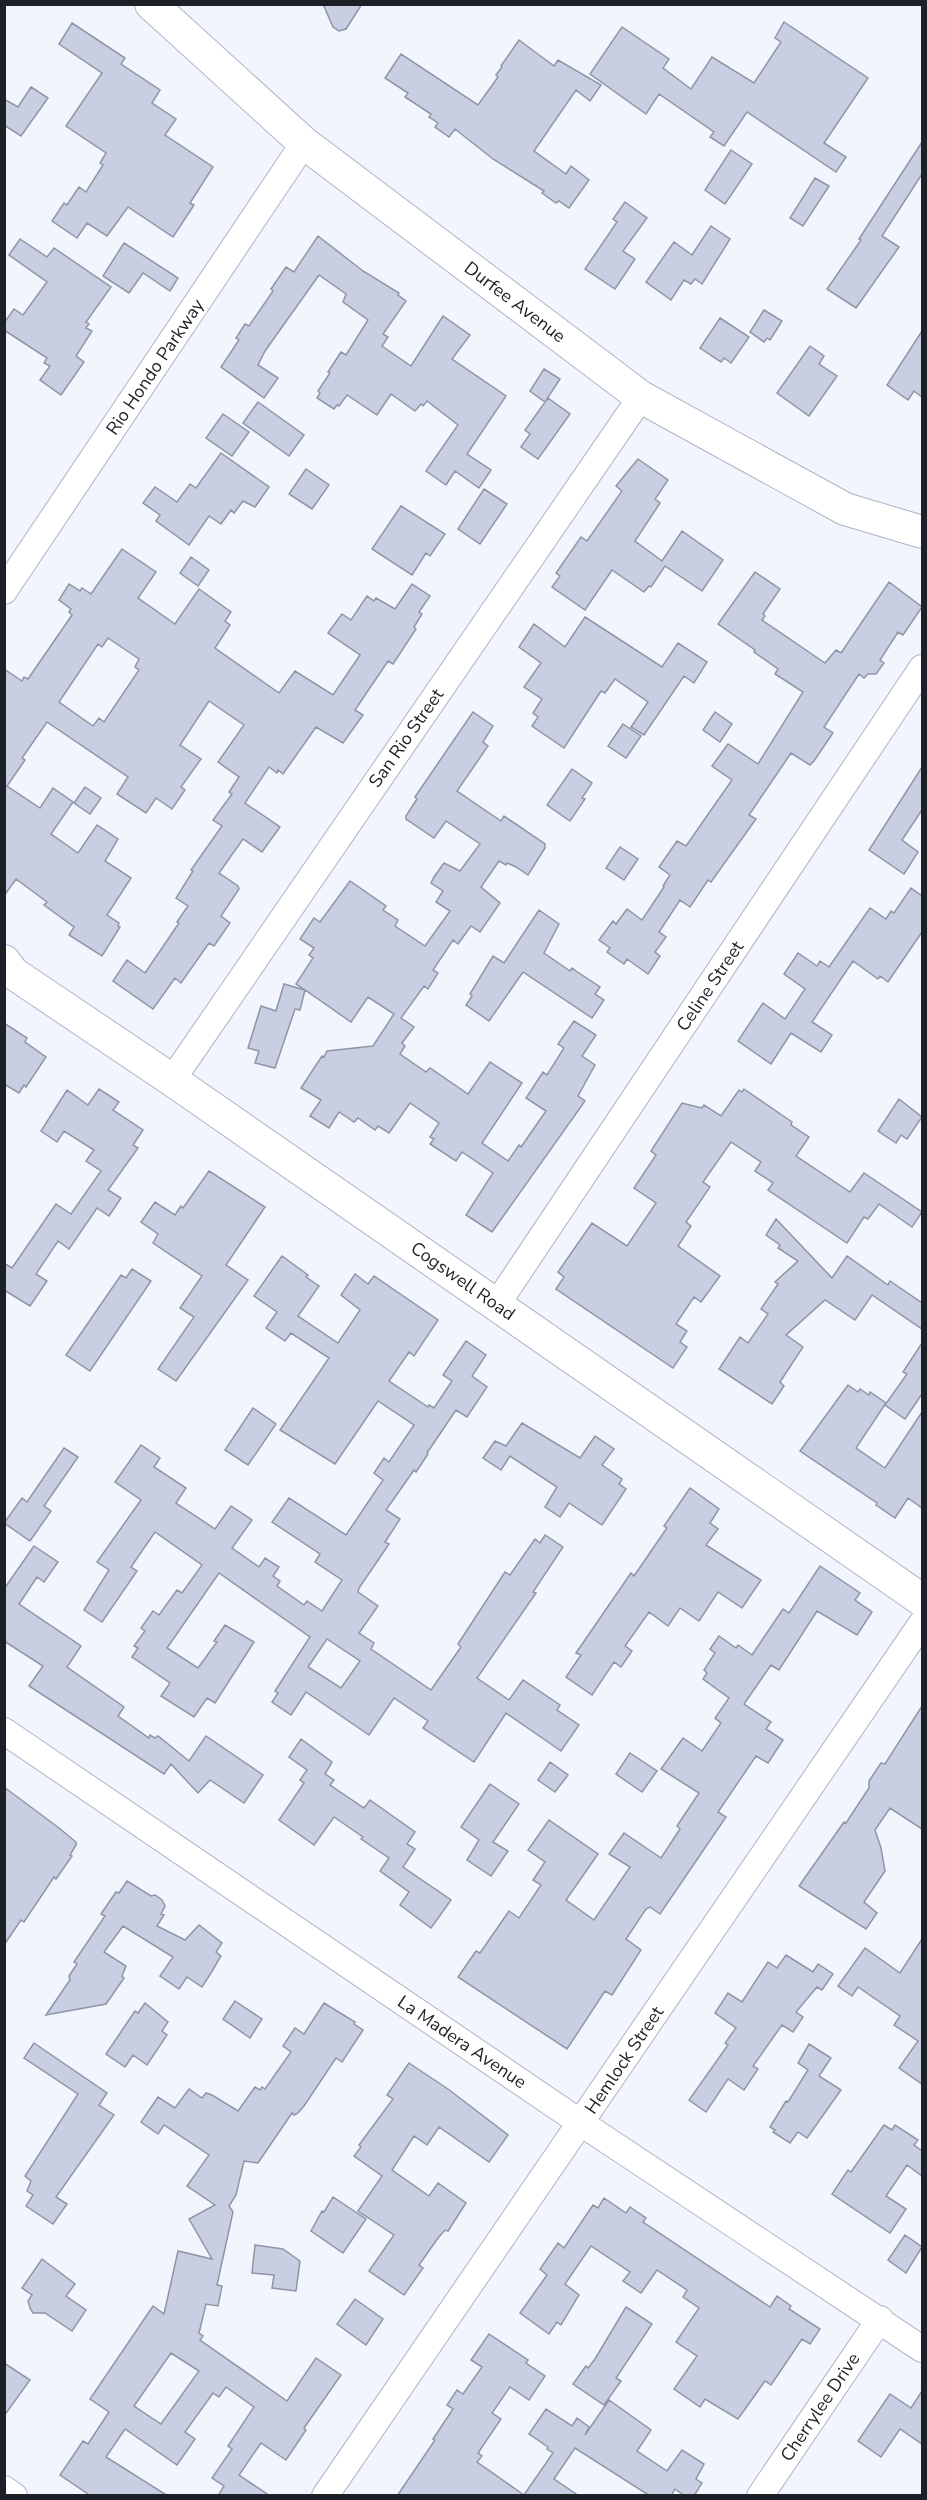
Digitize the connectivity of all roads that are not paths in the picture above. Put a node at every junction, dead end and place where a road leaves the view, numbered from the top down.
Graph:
1 (151, 4) edge
2 (304, 143) junction
3 (641, 397) junction
4 (922, 532) edge
5 (4, 591) edge
6 (922, 668) edge
7 (4, 962) edge
8 (172, 1080) junction
9 (497, 1304) junction
10 (922, 1600) edge
11 (922, 1623) edge
12 (4, 1731) edge
13 (581, 2123) junction
14 (880, 2319) junction
15 (922, 2349) edge
16 (4, 2489) edge
17 (14, 2496) edge
18 (325, 2496) edge
19 (760, 2496) edge

1 - 2 street, Durfee Avenue
2 - 3 street, Durfee Avenue
2 - 5 street, Rio Hondo Parkway
3 - 4 street, Durfee Avenue
3 - 8 street, San Rio Street
6 - 9 street, Celine Street
7 - 8 street, Cogswell Road
8 - 9 street, Cogswell Road
9 - 10 street, Cogswell Road
11 - 13 street, Hemlock Street
12 - 13 street, La Madera Avenue
13 - 14 street, La Madera Avenue
13 - 18 street, Hemlock Street
14 - 15 street, La Madera Avenue
14 - 19 street, Cherrylee Drive
16 - 17 street

